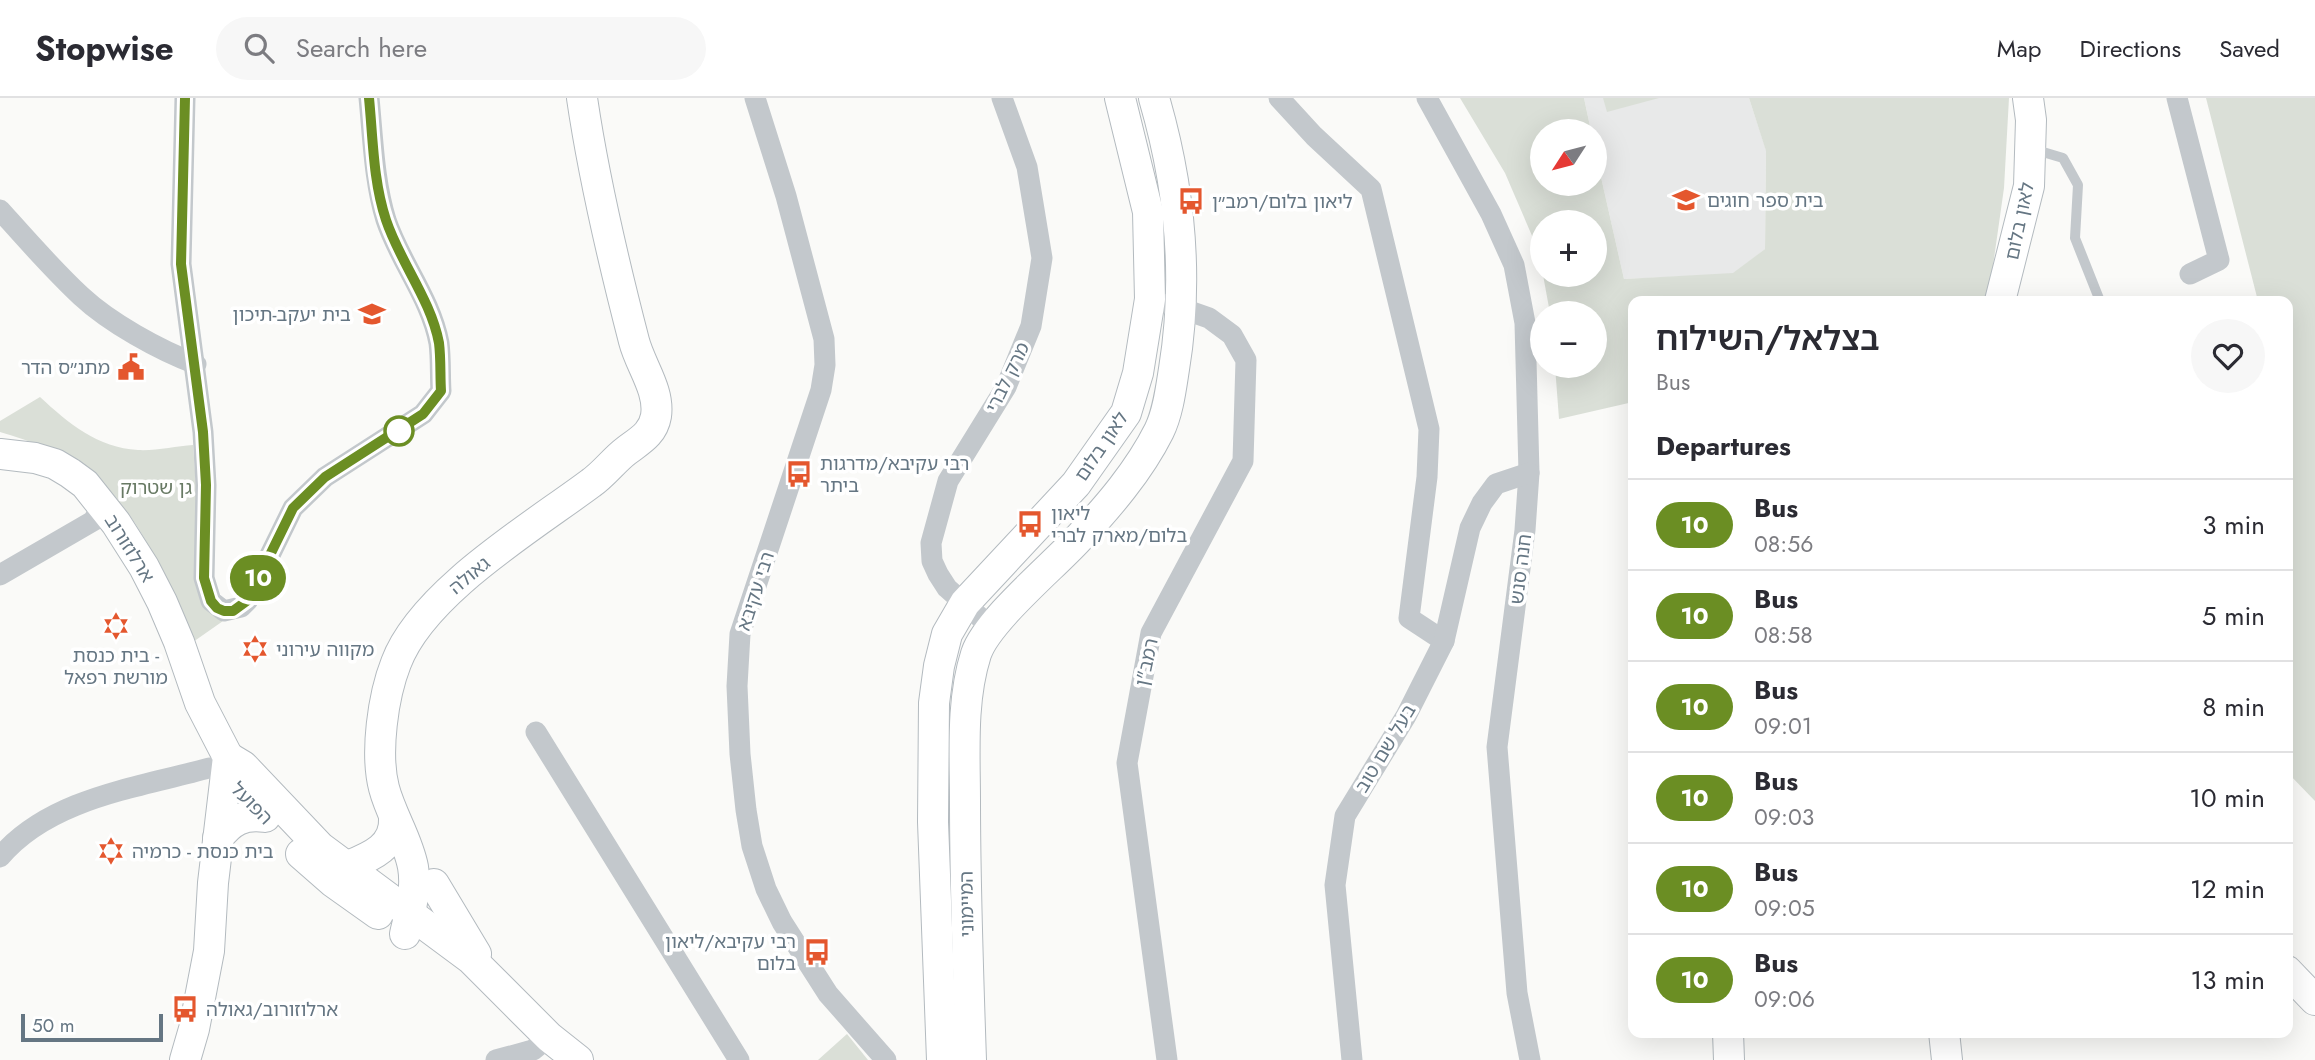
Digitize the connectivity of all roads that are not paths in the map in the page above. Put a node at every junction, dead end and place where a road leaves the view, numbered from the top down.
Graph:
1 (185, 98) edge
2 (369, 98) edge
3 (582, 98) edge
4 (755, 98) edge
5 (1002, 98) edge
6 (1120, 98) edge
7 (1154, 98) edge
8 (1279, 98) edge
9 (1427, 98) edge
10 (2028, 98) edge
11 (2177, 98) edge
12 (2030, 148) junction
13 (0, 210) edge
14 (2190, 274) dead end
15 (2001, 296) edge
16 (2098, 296) edge
17 (1150, 299) junction
18 (1181, 307) junction
19 (196, 363) junction
20 (0, 454) edge
21 (1529, 473) junction
22 (101, 503) junction
23 (0, 575) edge
24 (965, 603) junction
25 (991, 627) junction
26 (1444, 641) junction
27 (536, 732) dead end
28 (965, 748) joint
29 (380, 749) junction
30 (933, 750) joint
31 (221, 767) junction
32 (265, 817) junction
33 (394, 818) junction
34 (218, 838) junction
35 (0, 858) edge
36 (348, 866) junction
37 (213, 883) junction
38 (434, 884) junction
39 (413, 923) junction
40 (2293, 977) edge
41 (498, 986) junction
42 (2315, 1000) edge
43 (550, 1037) junction
44 (1728, 1038) edge
45 (1945, 1038) edge
46 (185, 1060) edge
47 (496, 1060) edge
48 (578, 1060) edge
49 (739, 1060) edge
50 (886, 1060) edge
51 (942, 1060) edge
52 (971, 1060) edge
53 (1167, 1060) edge
54 (1352, 1060) edge
55 (1530, 1060) edge
56 (1730, 1060) edge
57 (1947, 1060) edge

1 - 19 street
2 - 19 street
3 - 29 street, גאולה
4 - 50 street, רבי עקיבא
5 - 24 street, מרק לברי
6 - 17 street, לאון בלום
7 - 18 street, לאון בלום
8 - 26 street
9 - 21 street, חנה סנש
10 - 12 street, לאון בלום
11 - 14 street
12 - 15 street, לאון בלום
12 - 16 lane
13 - 19 street
17 - 18 street, רמב"ן
17 - 24 street, לאון בלום
18 - 25 street, לאון בלום
18 - 53 street, רמב"ן
20 - 22 street, ארלוזורוב
21 - 26 street, בעל שם טוב
21 - 55 street, חנה סנש
22 - 23 street
22 - 31 street, ארלוזורוב
24 - 25 street, מרק לברי
24 - 30 street, לאון בלום
25 - 28 street, לאון בלום
26 - 54 street, בעל שם טוב
27 - 49 street
28 - 52 street, המיימוני
29 - 33 street, גאולה
29 - 38 street
30 - 51 street, המיימוני
31 - 32 street, הפועל
31 - 34 street, ארלוזורוב
31 - 35 street
31 - 36 street, הפועל
31 - 37 street, ארלוזורוב
32 - 34 street
32 - 39 street, הפועל
33 - 36 street
33 - 39 street, גאולה
34 - 37 street, ארלוזורוב
36 - 39 street, הפועל
37 - 46 street, ארלוזורוב
38 - 39 street
38 - 41 street
39 - 41 street, הפועל
40 - 42 street
41 - 43 street, הפועל
43 - 47 street
43 - 48 street, הפועל
44 - 56 street
45 - 57 street

